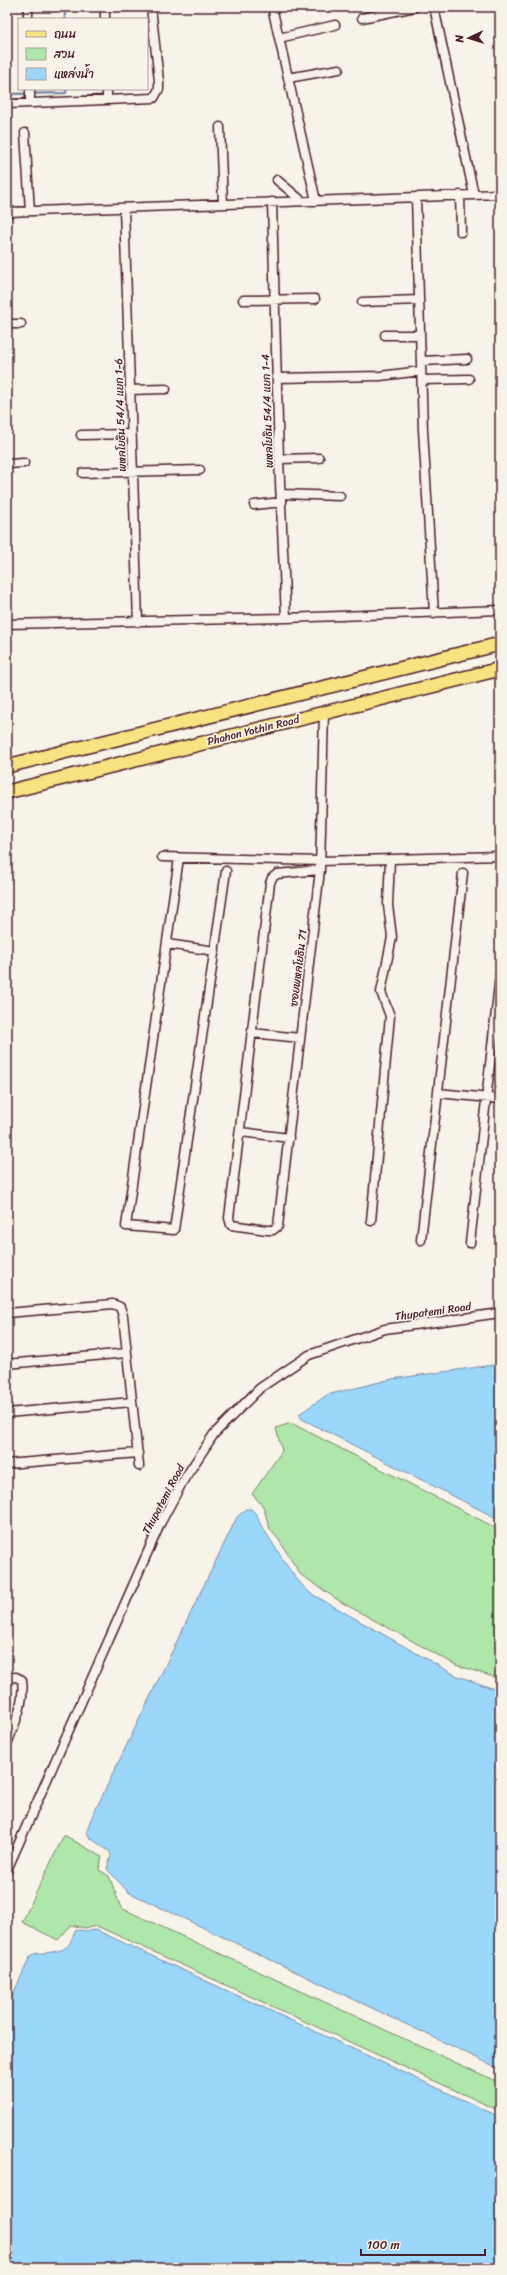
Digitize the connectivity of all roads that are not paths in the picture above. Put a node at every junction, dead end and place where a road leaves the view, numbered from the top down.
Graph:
1 (28, 7) edge
2 (105, 7) edge
3 (151, 7) edge
4 (272, 7) edge
5 (415, 7) edge
6 (434, 7) edge
7 (28, 18) edge
8 (105, 18) edge
9 (362, 18) dead end
10 (335, 25) dead end
11 (278, 38) junction
12 (339, 69) dead end
13 (288, 78) junction
14 (106, 90) edge
15 (30, 95) edge
16 (107, 100) junction
17 (7, 104) edge
18 (220, 128) dead end
19 (26, 132) dead end
20 (277, 180) dead end
21 (500, 194) edge
22 (460, 195) junction
23 (474, 195) junction
24 (416, 197) junction
25 (302, 201) junction
26 (316, 201) junction
27 (272, 202) junction
28 (223, 204) junction
29 (124, 208) junction
30 (30, 211) junction
31 (7, 212) edge
32 (461, 232) dead end
33 (275, 299) junction
34 (315, 299) dead end
35 (243, 300) dead end
36 (419, 300) junction
37 (362, 302) dead end
38 (7, 324) edge
39 (21, 324) dead end
40 (385, 334) dead end
41 (420, 335) junction
42 (467, 359) dead end
43 (421, 361) junction
44 (422, 371) junction
45 (277, 378) junction
46 (469, 379) dead end
47 (422, 380) junction
48 (166, 388) dead end
49 (129, 390) junction
50 (130, 434) junction
51 (81, 435) dead end
52 (319, 458) dead end
53 (279, 459) junction
54 (24, 463) dead end
55 (7, 464) edge
56 (200, 470) dead end
57 (133, 472) junction
58 (83, 473) dead end
59 (340, 496) dead end
60 (282, 498) junction
61 (254, 505) dead end
62 (500, 610) edge
63 (434, 614) junction
64 (286, 618) junction
65 (138, 622) junction
66 (7, 624) edge
67 (500, 644) edge
68 (500, 669) edge
69 (324, 712) junction
70 (7, 766) edge
71 (7, 792) edge
72 (500, 856) edge
73 (162, 857) dead end
74 (180, 858) junction
75 (390, 859) junction
76 (321, 865) junction
77 (226, 871) dead end
78 (463, 873) dead end
79 (167, 944) junction
80 (215, 951) junction
81 (500, 975) edge
82 (499, 990) edge
83 (252, 1033) junction
84 (300, 1038) junction
85 (438, 1093) junction
86 (486, 1098) junction
87 (500, 1099) edge
88 (241, 1132) junction
89 (288, 1138) junction
90 (371, 1221) dead end
91 (421, 1240) dead end
92 (470, 1243) dead end
93 (500, 1312) edge
94 (7, 1313) edge
95 (127, 1353) junction
96 (7, 1364) edge
97 (132, 1402) junction
98 (7, 1413) edge
99 (138, 1453) junction
100 (7, 1464) edge
101 (139, 1466) dead end
102 (7, 1678) edge
103 (7, 1744) edge
104 (7, 1870) edge

1 - 7 street
2 - 8 street
3 - 16 street
4 - 11 street
5 - 9 street
6 - 23 street
10 - 11 street
11 - 13 street
12 - 13 street
13 - 26 street
14 - 16 street
15 - 16 street
15 - 17 street
18 - 28 street
19 - 30 street
20 - 25 street
21 - 23 street
22 - 23 street
22 - 24 street
22 - 32 street
24 - 26 street
24 - 36 street
25 - 26 street
25 - 27 street
27 - 28 street
27 - 33 street, พหลโยธิน 54/4 แยก 1-4
28 - 29 street
29 - 30 street
29 - 49 street, พหลโยธิน 54/4 แยก 1-6
30 - 31 street
33 - 34 street
33 - 35 street
33 - 45 street, พหลโยธิน 54/4 แยก 1-4
36 - 37 street
36 - 41 street
38 - 39 street
40 - 41 street
41 - 43 street
42 - 43 street
43 - 44 street
44 - 45 street
44 - 47 street
45 - 53 street, พหลโยธิน 54/4 แยก 1-4
46 - 47 street
47 - 63 street
48 - 49 street
49 - 50 street, พหลโยธิน 54/4 แยก 1-6
50 - 51 street
50 - 57 street, พหลโยธิน 54/4 แยก 1-6
52 - 53 street
53 - 60 street, พหลโยธิน 54/4 แยก 1-4
54 - 55 street
56 - 57 street
57 - 58 street
57 - 65 street, พหลโยธิน 54/4 แยก 1-6
59 - 60 street
60 - 61 street
60 - 64 street, พหลโยธิน 54/4 แยก 1-4
62 - 63 street
63 - 64 street
64 - 65 street
65 - 66 street
67 - 70 main road
68 - 69 main road, Phahon Yothin Road
69 - 71 main road, Phahon Yothin Road
69 - 76 street, ซอยพหลโยธิน 71
72 - 75 street
73 - 74 street
74 - 76 street
74 - 79 street
75 - 76 street
75 - 90 street
76 - 83 street
76 - 84 street, ซอยพหลโยธิน 71
77 - 80 street
78 - 85 street
79 - 80 street
79 - 80 street
81 - 82 street
82 - 86 street
83 - 84 street
83 - 88 street
84 - 89 street, ซอยพหลโยธิน 71
85 - 86 street
85 - 91 street
86 - 87 street
86 - 92 street
88 - 89 street
88 - 89 street, ซอยพหลโยธิน 71
93 - 104 street, Thupatemi Road
94 - 95 street
95 - 96 street
95 - 97 street
97 - 98 street
97 - 99 street
99 - 100 street
99 - 101 street
102 - 103 street

